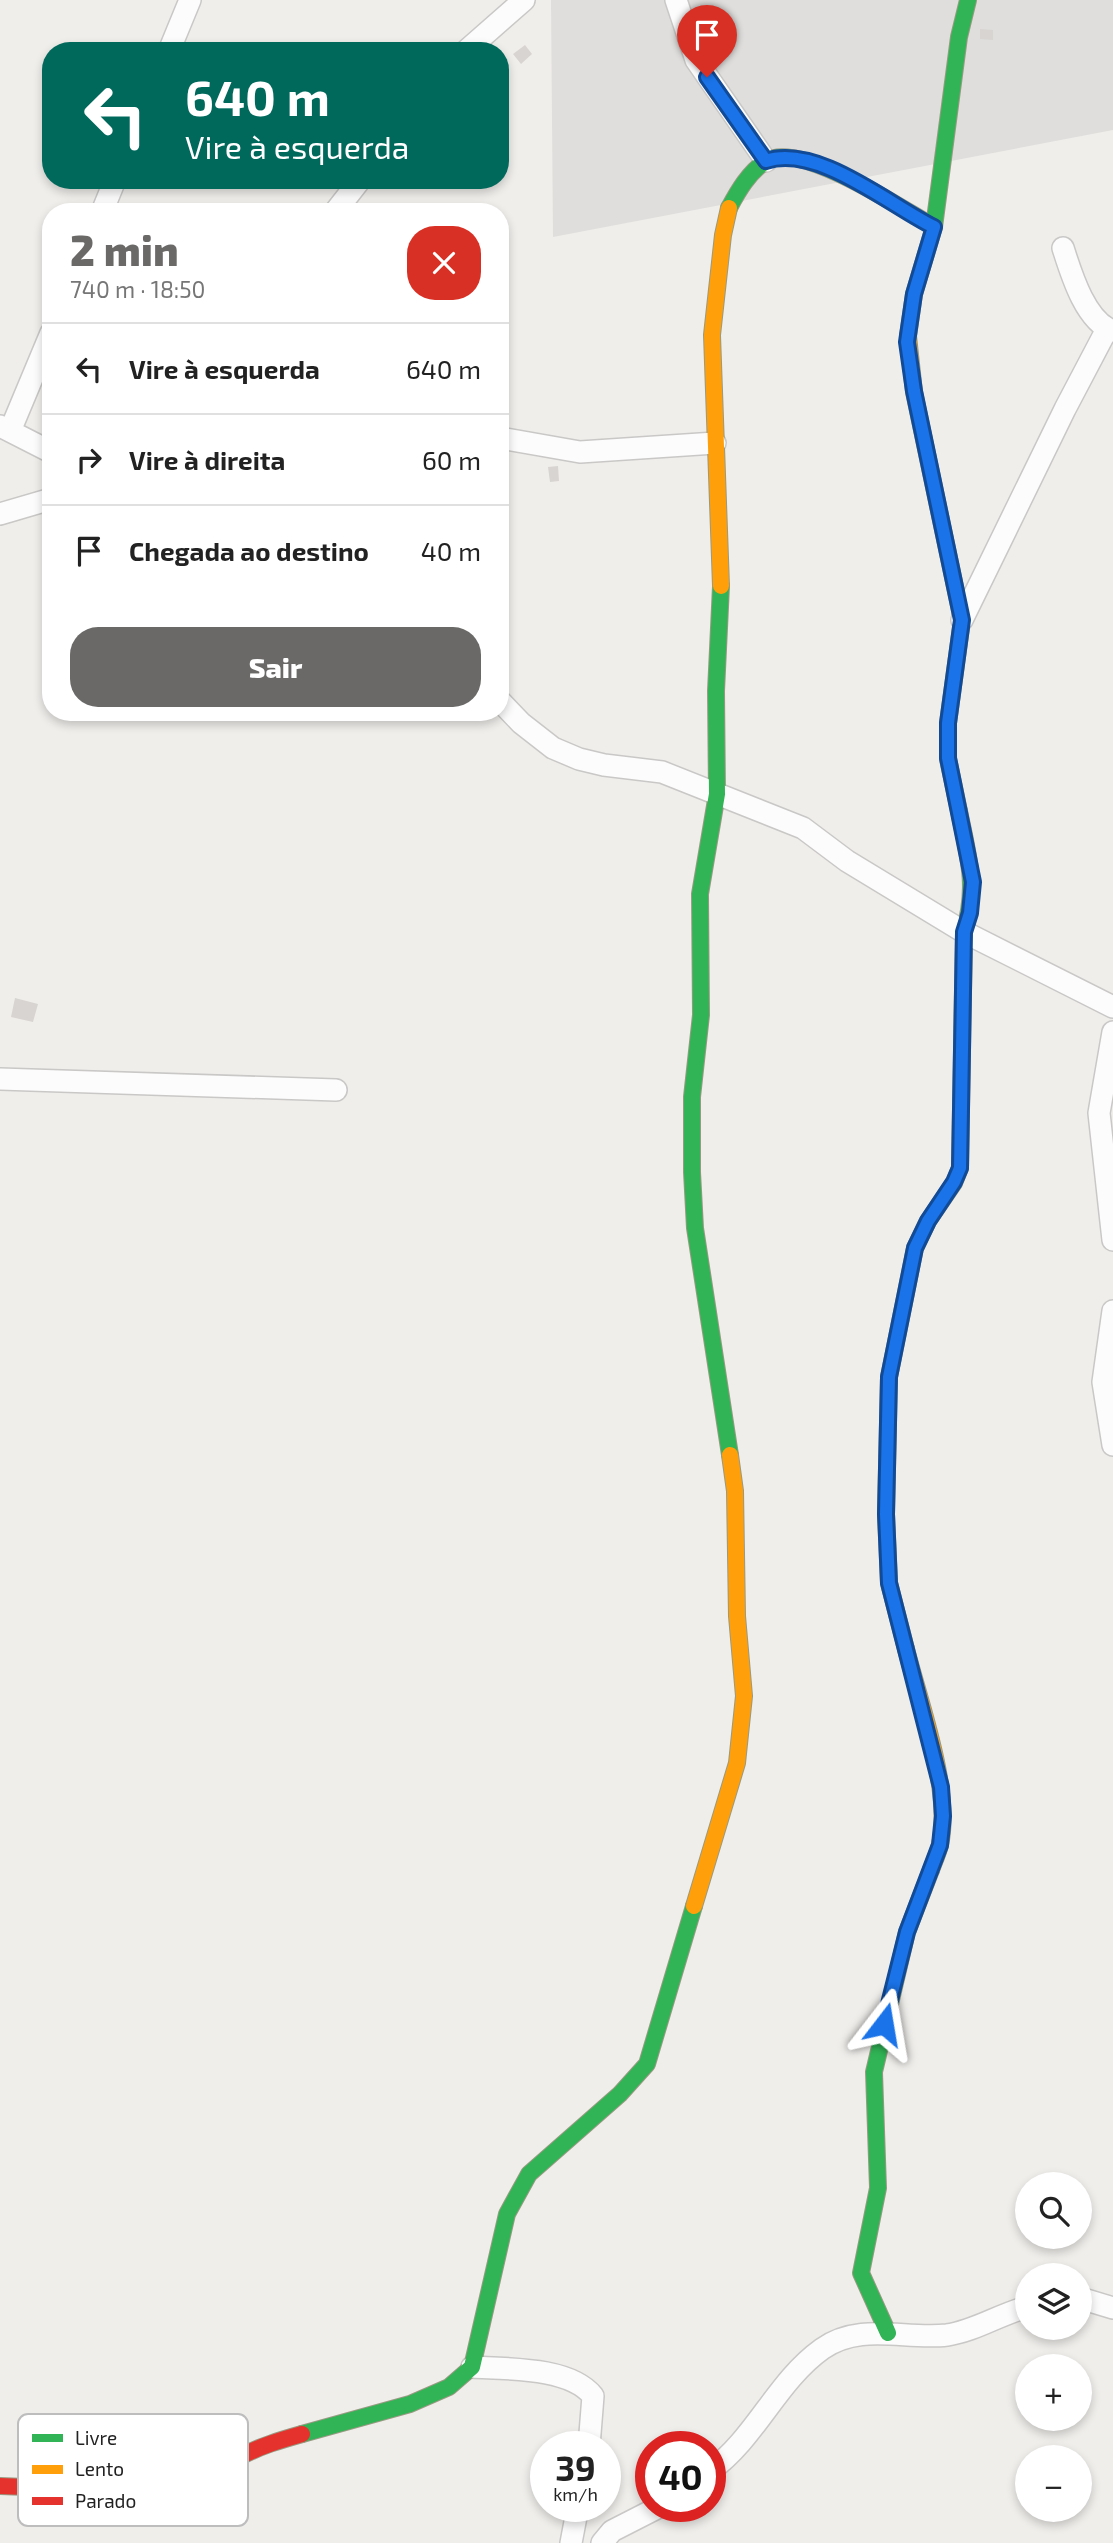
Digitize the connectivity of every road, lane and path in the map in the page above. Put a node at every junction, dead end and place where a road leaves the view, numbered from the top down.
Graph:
1 (190, 0) edge
2 (524, 0) edge
3 (676, 0) edge
4 (968, 0) edge
5 (173, 42) edge
6 (476, 42) edge
7 (766, 161) junction
8 (353, 189) edge
9 (342, 203) edge
10 (934, 227) junction
11 (1063, 248) dead end
12 (1110, 330) edge
13 (42, 352) edge
14 (5, 428) edge
15 (509, 440) edge
16 (715, 443) junction
17 (42, 447) edge
18 (42, 502) edge
19 (0, 514) edge
20 (962, 620) junction
21 (509, 710) edge
22 (717, 793) junction
23 (964, 932) junction
24 (1113, 1007) edge
25 (1113, 1032) edge
26 (0, 1079) edge
27 (336, 1090) dead end
28 (1113, 1240) edge
29 (1113, 1311) edge
30 (1113, 1445) edge
31 (1092, 2302) edge
32 (1113, 2308) edge
33 (1015, 2310) edge
34 (888, 2333) junction
35 (472, 2367) junction
36 (590, 2431) edge
37 (248, 2454) edge
38 (726, 2458) edge
39 (0, 2486) edge
40 (18, 2487) edge
41 (635, 2519) edge
42 (575, 2522) edge
43 (571, 2543) edge
44 (602, 2543) edge

1 - 5 street
2 - 6 street
3 - 7 street
4 - 10 street
7 - 10 street
7 - 16 street
8 - 9 street
10 - 20 street
11 - 12 street
12 - 20 street
13 - 14 street
14 - 17 street
15 - 16 street
16 - 22 street
18 - 19 street
20 - 23 street
21 - 22 street
22 - 23 street
22 - 35 street
23 - 24 street
23 - 34 street
25 - 28 street
26 - 27 street
29 - 30 street
31 - 32 street
33 - 34 street
34 - 38 street
35 - 36 street
35 - 37 street
39 - 40 street
41 - 44 street
42 - 43 street

